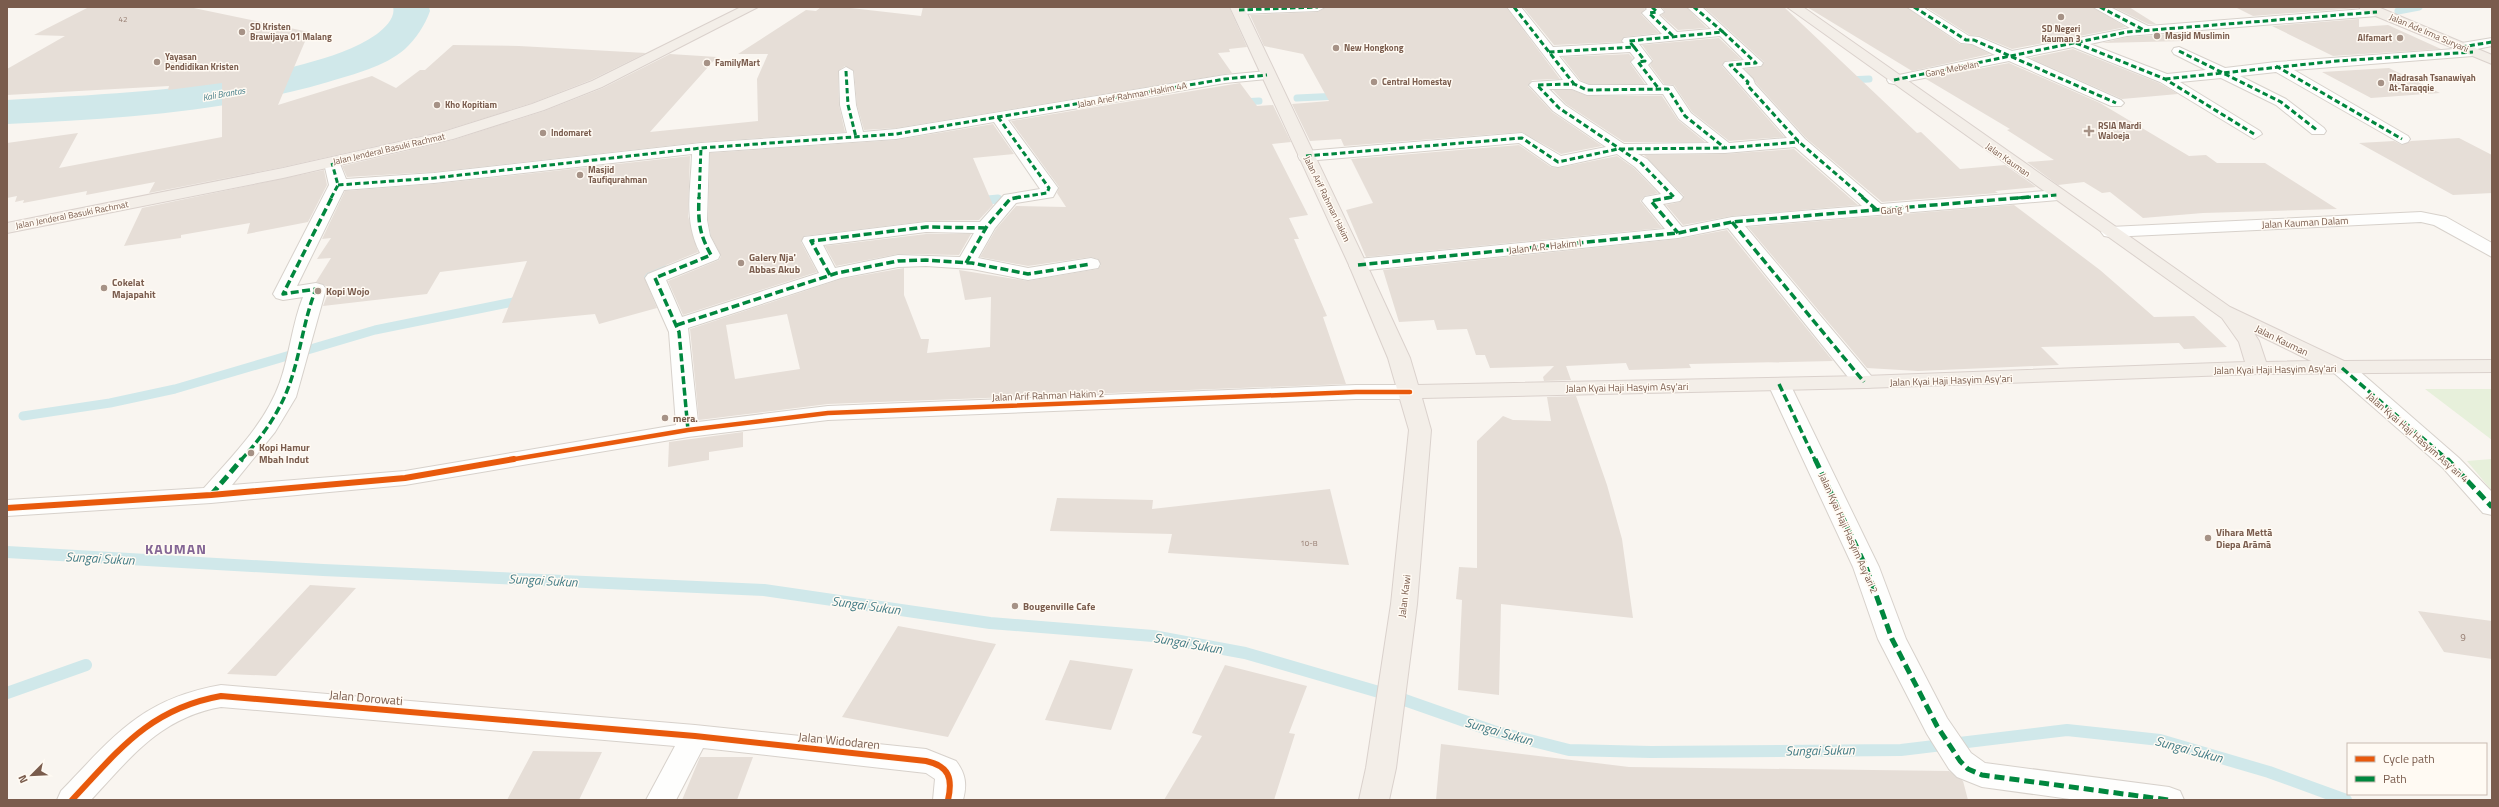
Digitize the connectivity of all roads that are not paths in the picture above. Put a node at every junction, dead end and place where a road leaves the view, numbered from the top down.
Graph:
1 (750, 7) edge
2 (1318, 7) edge
3 (1514, 7) edge
4 (1652, 7) edge
5 (1694, 7) edge
6 (1794, 7) edge
7 (1914, 7) edge
8 (2100, 7) edge
9 (1238, 9) edge
10 (2372, 9) edge
11 (2144, 30) junction
12 (1723, 32) junction
13 (1674, 37) junction
14 (2492, 42) edge
15 (2076, 43) junction
16 (1634, 48) junction
17 (2467, 49) junction
18 (2179, 51) dead end
19 (1549, 52) junction
20 (2009, 57) junction
21 (2492, 60) edge
22 (2276, 66) junction
23 (846, 71) dead end
24 (2221, 72) junction
25 (1267, 75) junction
26 (2165, 79) junction
27 (1894, 80) junction
28 (1579, 86) junction
29 (1658, 88) junction
30 (2116, 103) dead end
31 (998, 118) junction
32 (2318, 131) dead end
33 (2254, 134) dead end
34 (856, 137) junction
35 (2402, 139) dead end
36 (1799, 142) junction
37 (701, 148) junction
38 (1618, 148) junction
39 (1725, 148) junction
40 (1306, 156) junction
41 (332, 163) junction
42 (338, 185) junction
43 (2058, 195) junction
44 (1878, 211) junction
45 (1732, 222) junction
46 (7, 228) edge
47 (986, 228) junction
48 (2110, 232) junction
49 (1678, 233) junction
50 (2492, 251) edge
51 (966, 263) junction
52 (1091, 264) dead end
53 (1358, 265) junction
54 (830, 276) junction
55 (2223, 311) junction
56 (677, 325) junction
57 (2492, 366) edge
58 (2258, 368) junction
59 (2342, 368) junction
60 (1864, 382) junction
61 (1779, 384) junction
62 (1410, 392) junction
63 (688, 430) junction
64 (210, 495) junction
65 (2492, 507) edge
66 (7, 508) edge
67 (695, 736) junction
68 (72, 800) edge
69 (660, 800) edge
70 (948, 800) edge
71 (1374, 800) edge
72 (2169, 800) edge

1 - 41 main road, Jalan Jenderal Basuki Rachmat
2 - 9 street
3 - 19 street
4 - 13 street
5 - 12 street
6 - 27 main road, Jalan Kauman
7 - 20 street
8 - 11 street
9 - 25 main road, Jalan Arif Rahman Hakim
10 - 11 street, Gang Mebelan
10 - 17 main road, Jalan Ade Irma Suryani
11 - 15 street, Gang Mebelan
12 - 13 street
12 - 36 street
13 - 16 street
14 - 17 street
15 - 20 street, Gang Mebelan
15 - 26 street
16 - 19 street
16 - 29 street
17 - 21 main road, Jalan Ade Irma Suryani
17 - 22 street
18 - 24 street
19 - 28 street
20 - 27 street, Gang Mebelan
20 - 30 street
22 - 24 street
22 - 35 street
23 - 34 street
24 - 26 street
24 - 32 street
25 - 31 street, Jalan Arief Rahman Hakim 4A
25 - 40 main road, Jalan Arif Rahman Hakim
26 - 33 street
27 - 43 main road, Jalan Kauman
28 - 29 street
28 - 38 street
29 - 39 street
31 - 34 street, Jalan Arief Rahman Hakim 4A
31 - 47 street
34 - 37 street, Jalan Arief Rahman Hakim 4A
36 - 39 street
36 - 44 street
37 - 42 street, Jalan Arief Rahman Hakim 4A
37 - 56 street
38 - 39 street
38 - 40 street
38 - 49 street
40 - 53 main road, Jalan Arif Rahman Hakim
41 - 42 street
41 - 46 main road, Jalan Jenderal Basuki Rachmat
42 - 64 street
43 - 44 street, Gang 1
43 - 48 main road, Jalan Kauman
44 - 45 street, Gang 1
45 - 49 street, Jalan A.R. Hakim I
45 - 60 street
47 - 51 street
47 - 54 street
48 - 50 street, Jalan Kauman Dalam
48 - 55 main road, Jalan Kauman
49 - 53 street, Jalan A.R. Hakim I
51 - 52 street
51 - 54 street
53 - 62 main road, Jalan Arif Rahman Hakim
54 - 56 street
55 - 58 main road, Jalan Kauman
55 - 59 main road, Jalan Kauman
56 - 63 street
57 - 59 main road, Jalan Kyai Haji Hasyim Asy'ari
58 - 59 main road, Jalan Kyai Haji Hasyim Asy'ari
58 - 60 main road, Jalan Kyai Haji Hasyim Asy'ari
59 - 65 street, Jalan Kyai Haji Hasyim Asy'ari 4
60 - 61 main road, Jalan Kyai Haji Hasyim Asy'ari
61 - 62 main road, Jalan Kyai Haji Hasyim Asy'ari
61 - 72 street, Jalan Kyai Haji Hasyim Asy'ari 2
62 - 63 street, Jalan Arif Rahman Hakim 2
62 - 71 main road, Jalan Kawi
63 - 64 street, Jalan Arif Rahman Hakim 2
64 - 66 street, Jalan Arif Rahman Hakim 2
67 - 68 street, Jalan Dorowati
67 - 69 street
67 - 70 street, Jalan Widodaren

